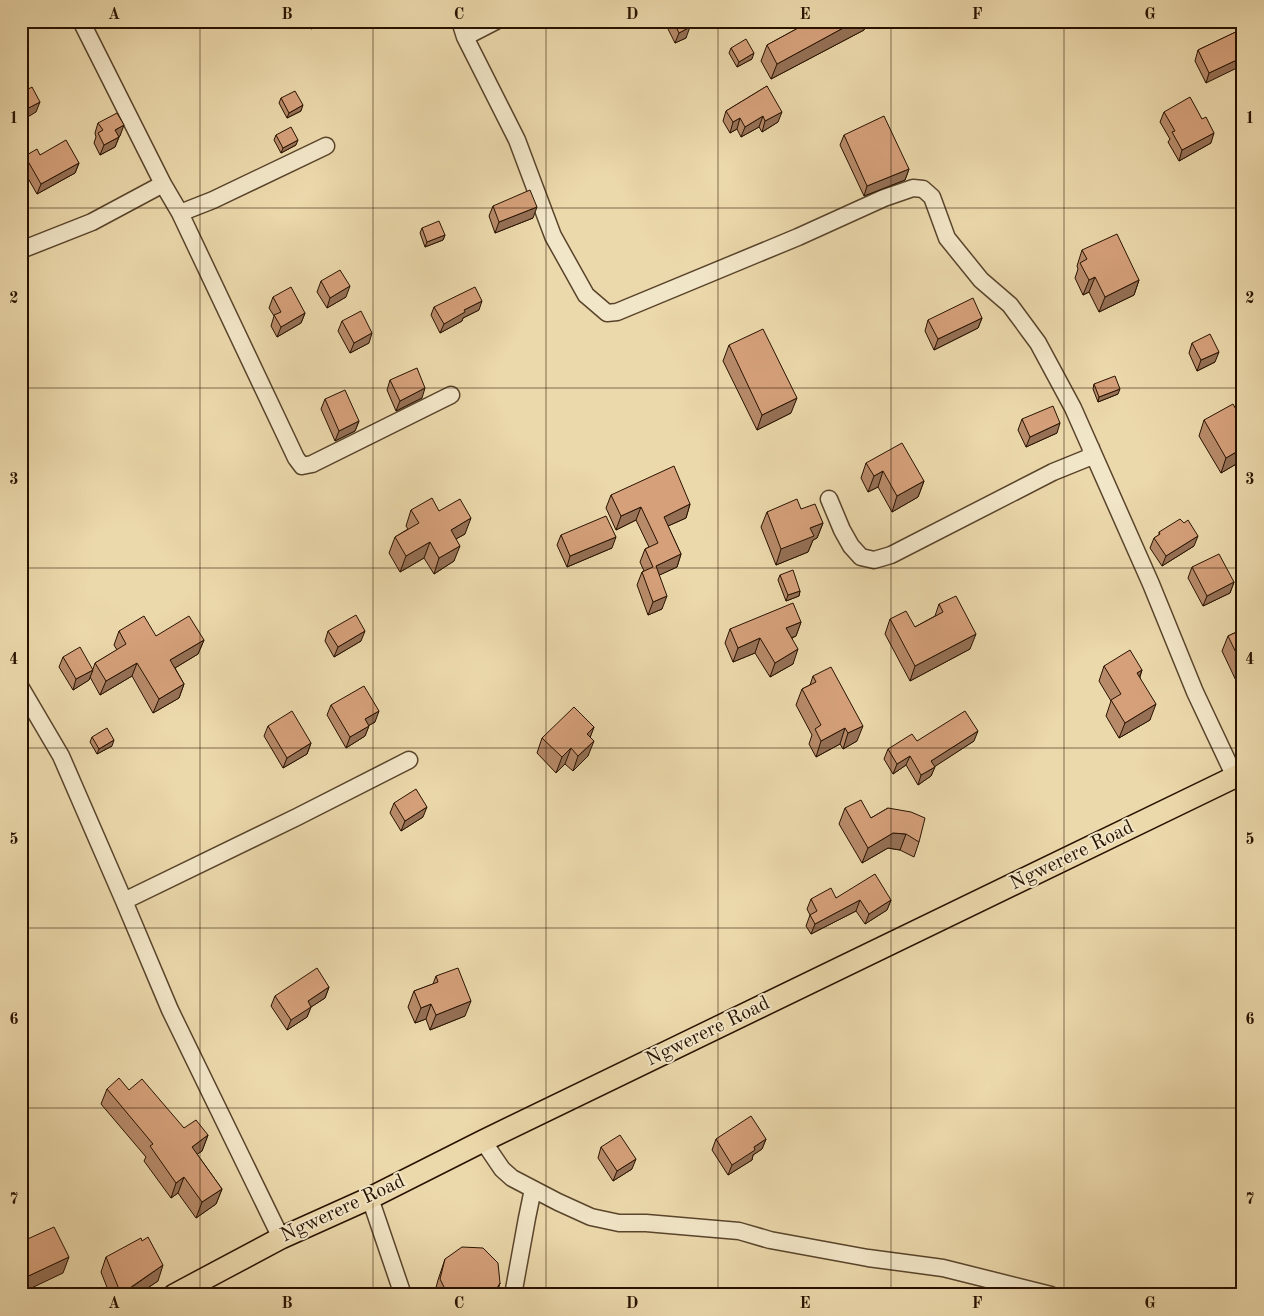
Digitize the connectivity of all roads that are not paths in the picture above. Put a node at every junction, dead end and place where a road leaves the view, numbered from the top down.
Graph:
1 (81, 21) edge
2 (460, 21) edge
3 (496, 21) edge
4 (465, 37) junction
5 (326, 146) dead end
6 (163, 184) junction
7 (180, 213) junction
8 (21, 250) edge
9 (451, 395) dead end
10 (1091, 448) junction
11 (829, 499) dead end
12 (21, 688) edge
13 (409, 760) dead end
14 (1239, 775) edge
15 (124, 901) junction
16 (483, 1140) junction
17 (534, 1189) junction
18 (370, 1198) junction
19 (281, 1238) junction
20 (174, 1295) edge
21 (404, 1295) edge
22 (513, 1295) edge
23 (1051, 1295) edge

1 - 6 street
2 - 4 street
3 - 4 street
4 - 10 street
5 - 7 street
6 - 7 street
6 - 8 street
7 - 9 street
10 - 11 street
10 - 14 street
12 - 15 street
13 - 15 street
14 - 16 main road, Ngwerere Road
15 - 19 street
16 - 17 street
16 - 18 main road, Ngwerere Road
17 - 22 street
17 - 23 street
18 - 19 main road, Ngwerere Road
18 - 21 street
19 - 20 main road, Ngwerere Road

